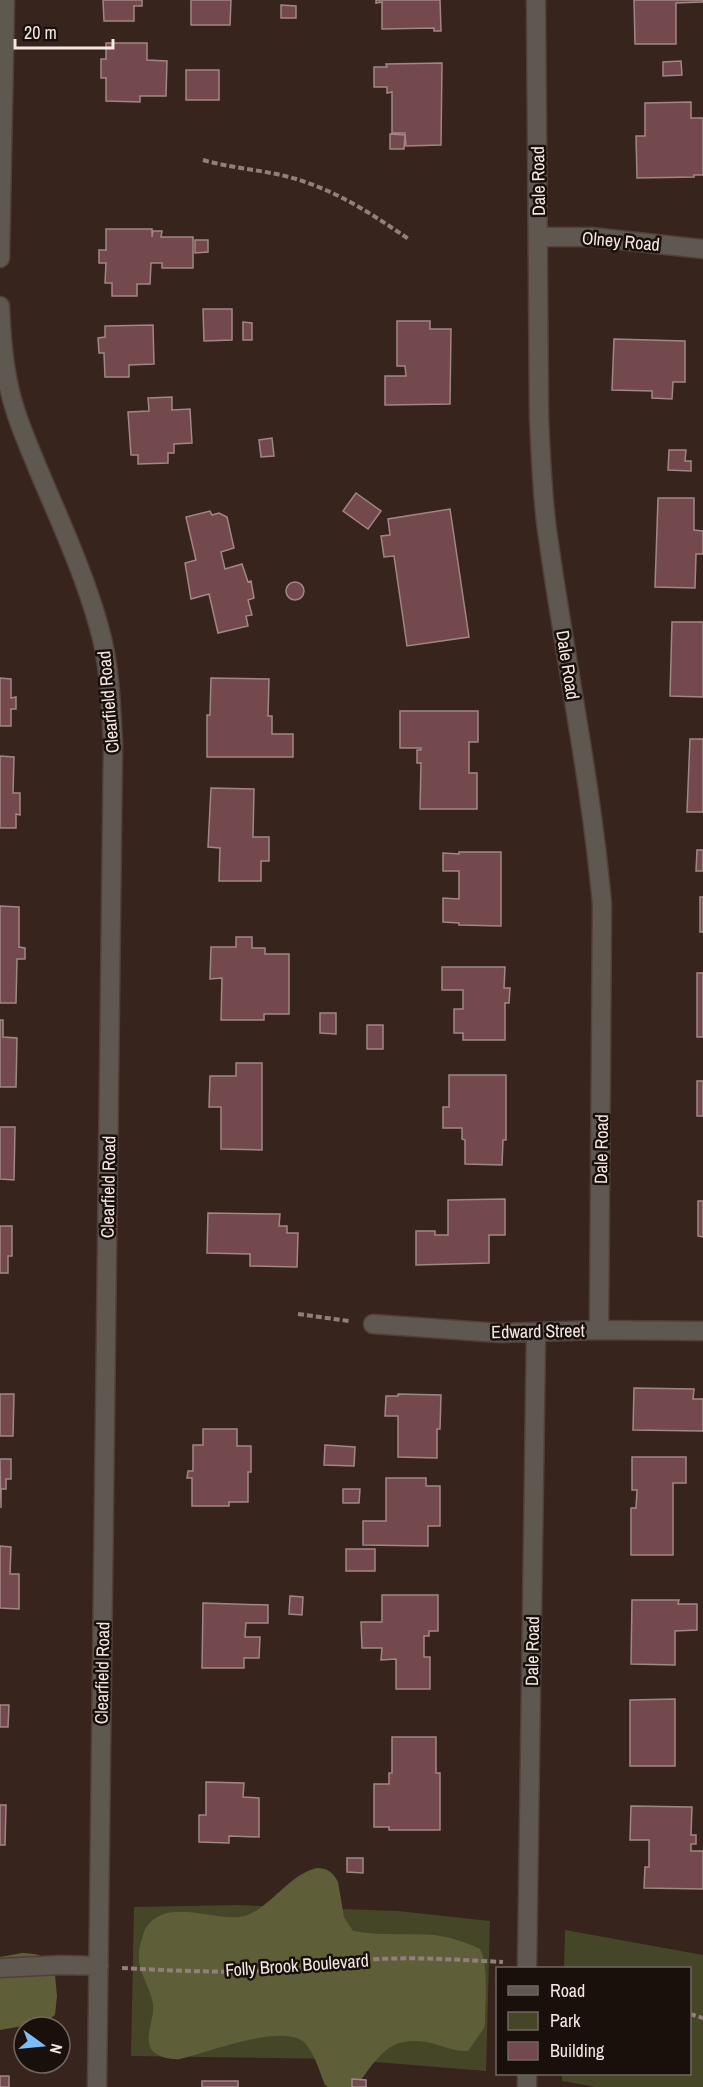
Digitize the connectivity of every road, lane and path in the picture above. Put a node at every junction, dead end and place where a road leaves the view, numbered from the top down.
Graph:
1 (4, 0) edge
2 (536, 0) edge
3 (203, 160) dead end
4 (539, 237) junction
5 (410, 240) dead end
6 (703, 249) edge
7 (0, 258) edge
8 (0, 306) edge
9 (298, 1314) dead end
10 (373, 1324) joint
11 (599, 1330) junction
12 (703, 1331) edge
13 (536, 1333) junction
14 (99, 1966) junction
15 (527, 1966) edge
16 (0, 1968) edge
17 (97, 2087) edge

1 - 7 street
2 - 4 street, Dale Road
3 - 5 path
4 - 6 street, Olney Road
4 - 11 street, Dale Road
8 - 14 street, Clearfield Road
9 - 10 path
10 - 13 street, Edward Street
11 - 12 street, Edward Street
11 - 13 street, Edward Street
13 - 15 street, Dale Road
14 - 15 path, Folly Brook Boulevard
14 - 16 street
14 - 17 street, Clearfield Road

